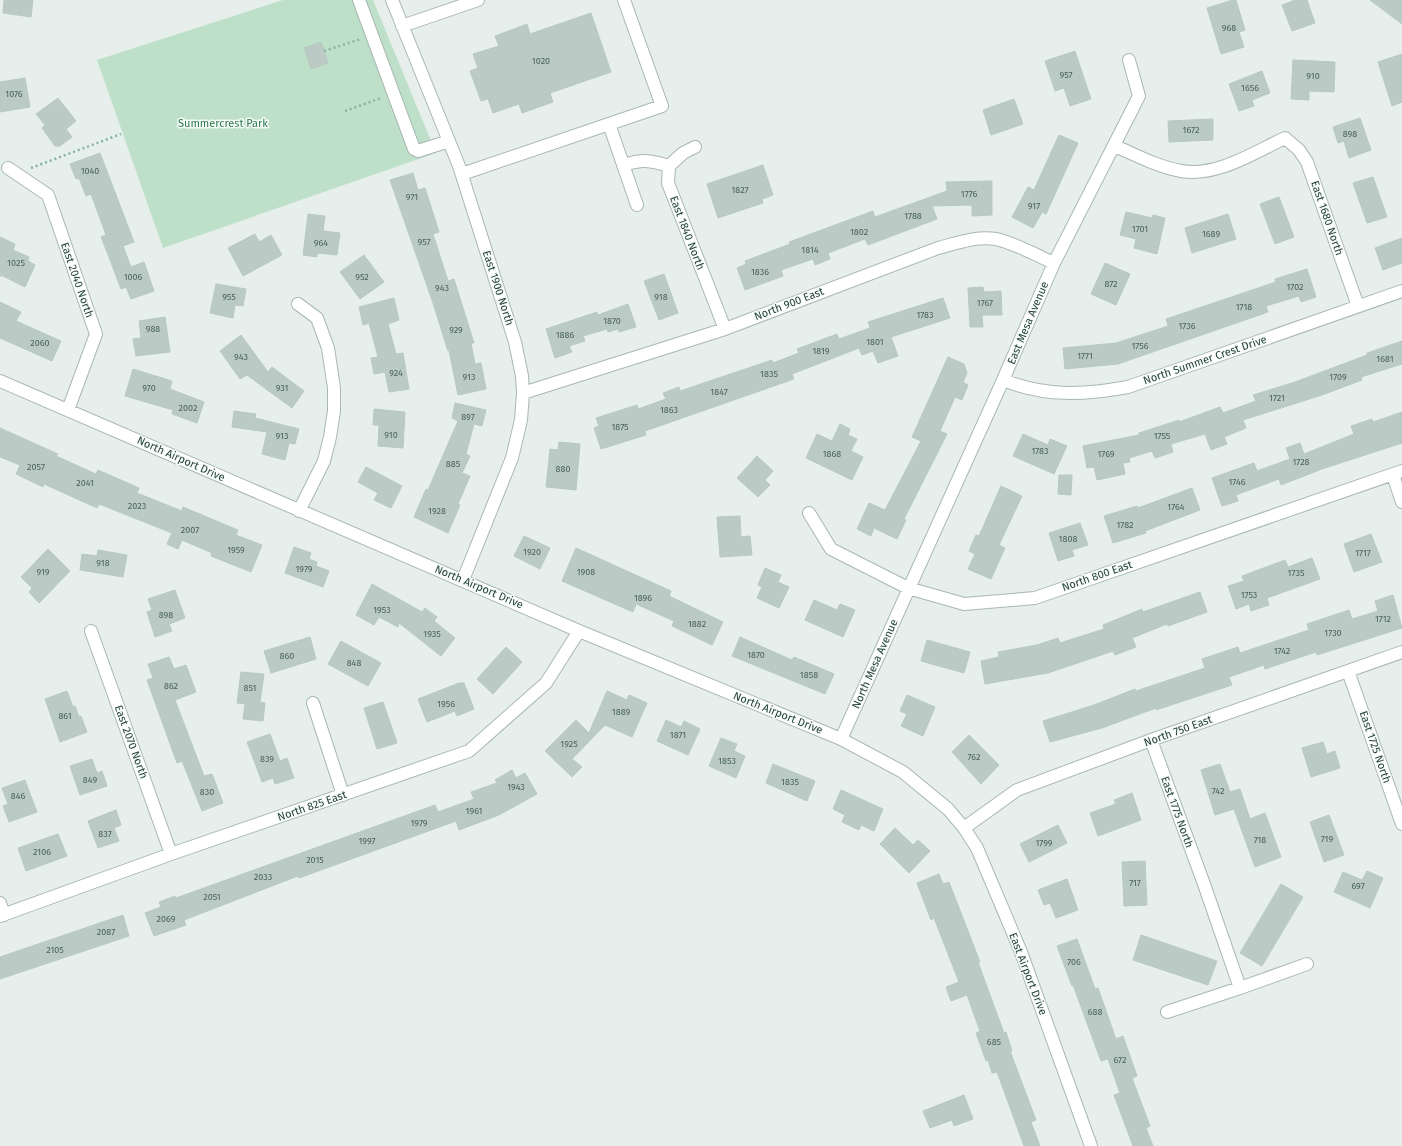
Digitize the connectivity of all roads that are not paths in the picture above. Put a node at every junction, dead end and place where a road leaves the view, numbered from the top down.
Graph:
1 (359, 0) edge
2 (392, 0) edge
3 (478, 0) edge
4 (624, 0) edge
5 (402, 26) junction
6 (1128, 60) dead end
7 (608, 124) junction
8 (449, 141) junction
9 (695, 146) dead end
10 (1115, 146) junction
11 (623, 165) junction
12 (669, 166) junction
13 (12, 171) road end
14 (462, 174) junction
15 (637, 206) dead end
16 (1054, 263) junction
17 (1402, 291) edge
18 (298, 304) dead end
19 (1358, 306) junction
20 (725, 328) junction
21 (1003, 380) junction
22 (0, 381) edge
23 (523, 393) junction
24 (68, 410) junction
25 (1397, 473) edge
26 (1402, 502) edge
27 (299, 511) junction
28 (809, 514) dead end
29 (463, 580) junction
30 (908, 588) junction
31 (91, 631) dead end
32 (579, 631) junction
33 (1402, 652) edge
34 (1348, 671) junction
35 (313, 703) dead end
36 (841, 739) junction
37 (1151, 740) junction
38 (343, 795) junction
39 (948, 809) joint
40 (1402, 824) edge
41 (964, 828) junction
42 (171, 854) junction
43 (0, 903) edge
44 (2, 916) edge
45 (1307, 964) dead end
46 (1240, 988) junction
47 (1167, 1012) dead end
48 (1091, 1146) edge

1 - 8 street
2 - 5 street, East 1900 North
3 - 5 street
4 - 7 street
5 - 8 street, East 1900 North
6 - 10 street, East Mesa Avenue
7 - 11 street
7 - 14 street
8 - 14 street, East 1900 North
9 - 12 street
10 - 16 street, East Mesa Avenue
10 - 19 street, East 1680 North
11 - 12 street
11 - 15 street
12 - 20 street, East 1840 North
13 - 24 street, East 2040 North
14 - 23 street, East 1900 North
16 - 20 street, North 900 East
16 - 21 street, East Mesa Avenue
17 - 19 street, North Summer Crest Drive
18 - 27 street
19 - 21 street, North Summer Crest Drive
20 - 23 street, North 900 East
21 - 30 street, East Mesa Avenue
22 - 24 street, North Airport Drive
23 - 29 street, East 1900 North
24 - 27 street, North Airport Drive
25 - 26 street
25 - 30 street, North 800 East
27 - 29 street, North Airport Drive
28 - 30 street, North 800 East
29 - 32 street, North Airport Drive
30 - 36 street, North Mesa Avenue
31 - 42 street, East 2070 North
32 - 36 street, North Airport Drive
32 - 38 street, North 825 East
33 - 34 street, North 750 East
34 - 37 street, North 750 East
34 - 40 street, East 1725 North
35 - 38 street
36 - 39 street, North Airport Drive
37 - 41 street, North 750 East
37 - 46 street, East 1775 North
38 - 42 street, North 825 East
39 - 41 street, East Airport Drive
41 - 48 street, East Airport Drive
42 - 44 street, North 825 East
43 - 44 street
45 - 46 street
46 - 47 street

